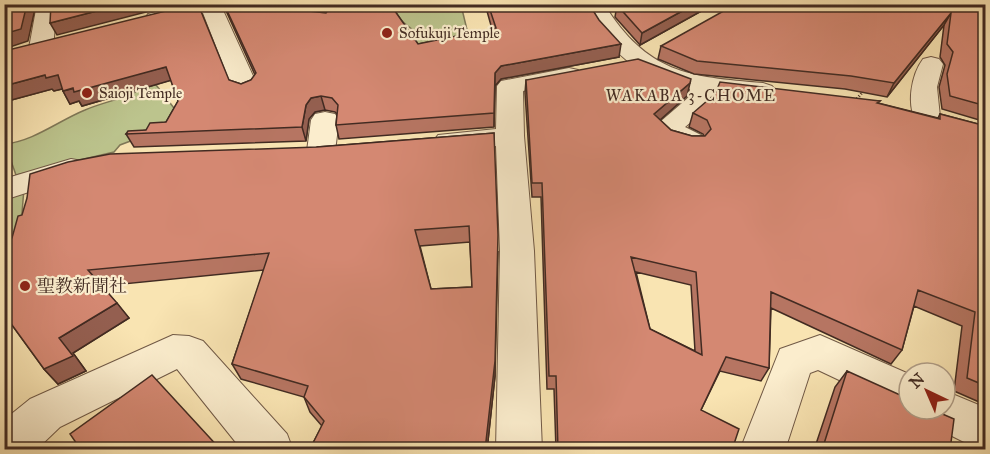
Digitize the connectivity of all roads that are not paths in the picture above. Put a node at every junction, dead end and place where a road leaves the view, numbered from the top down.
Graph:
1 (47, 4) edge
2 (213, 5) edge
3 (603, 9) edge
4 (171, 10) edge
5 (131, 26) edge
6 (38, 48) edge
7 (645, 56) junction
8 (931, 64) dead end
9 (704, 85) junction
10 (246, 87) edge
11 (862, 92) edge
12 (790, 93) edge
13 (325, 120) dead end
14 (510, 136) junction
15 (691, 141) edge
16 (427, 143) edge
17 (322, 151) edge
18 (96, 163) edge
19 (4, 190) edge
20 (897, 388) edge
21 (957, 419) edge
22 (983, 436) edge
23 (4, 449) edge
24 (271, 450) edge
25 (519, 450) edge
26 (762, 450) edge

1 - 6 street
2 - 4 street
2 - 10 street
3 - 7 street
4 - 5 street
7 - 9 street
7 - 14 street
8 - 11 street
9 - 12 street
9 - 15 street
13 - 17 street
14 - 16 street
14 - 25 street
18 - 19 street
20 - 26 street
21 - 22 street
23 - 24 street

